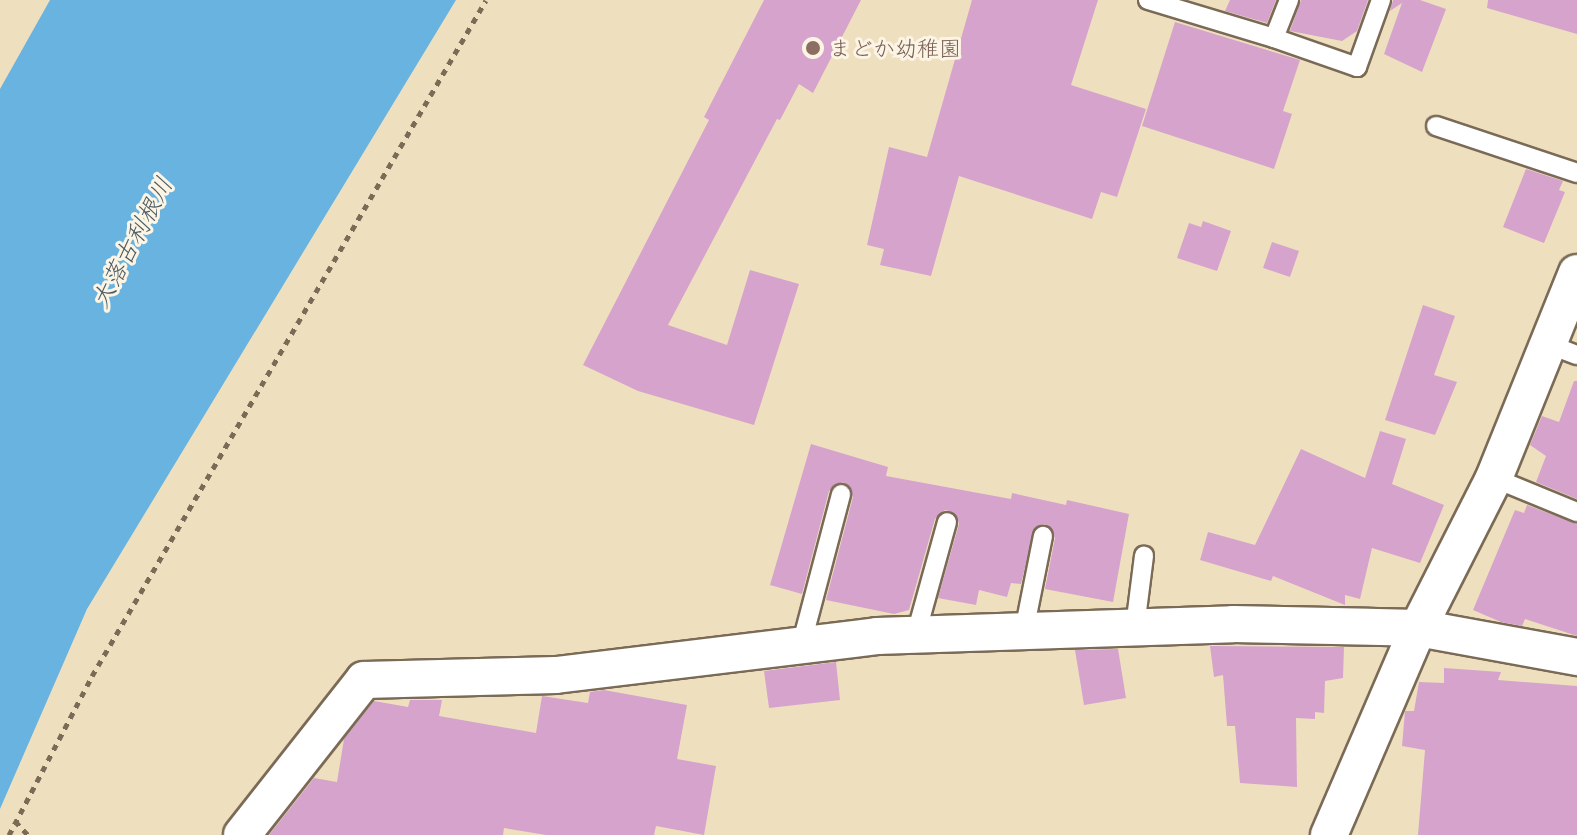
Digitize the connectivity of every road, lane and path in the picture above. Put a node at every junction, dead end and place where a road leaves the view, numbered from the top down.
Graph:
1 (486, 0) edge
2 (1148, 0) edge
3 (1289, 0) edge
4 (1381, 0) edge
5 (1274, 38) junction
6 (1436, 126) dead end
7 (1577, 173) edge
8 (1577, 273) edge
9 (1562, 349) edge
10 (1494, 478) junction
11 (841, 494) dead end
12 (1577, 512) edge
13 (947, 522) dead end
14 (1043, 536) dead end
15 (1144, 556) dead end
16 (1135, 627) junction
17 (1418, 628) junction
18 (1024, 631) junction
19 (916, 634) junction
20 (802, 642) junction
21 (1577, 657) edge
22 (15, 821) junction
23 (9, 835) edge
24 (28, 835) edge
25 (242, 835) edge
26 (1329, 835) edge

1 - 22 path
2 - 5 lane
3 - 5 lane
4 - 5 lane
6 - 7 lane
8 - 9 street
9 - 10 street
10 - 12 lane
10 - 17 street
11 - 20 lane
13 - 19 lane
14 - 18 lane
15 - 16 lane
16 - 17 street
16 - 18 street
17 - 21 street
17 - 26 street
18 - 19 street
19 - 20 street
20 - 25 street
22 - 23 path
22 - 24 path

